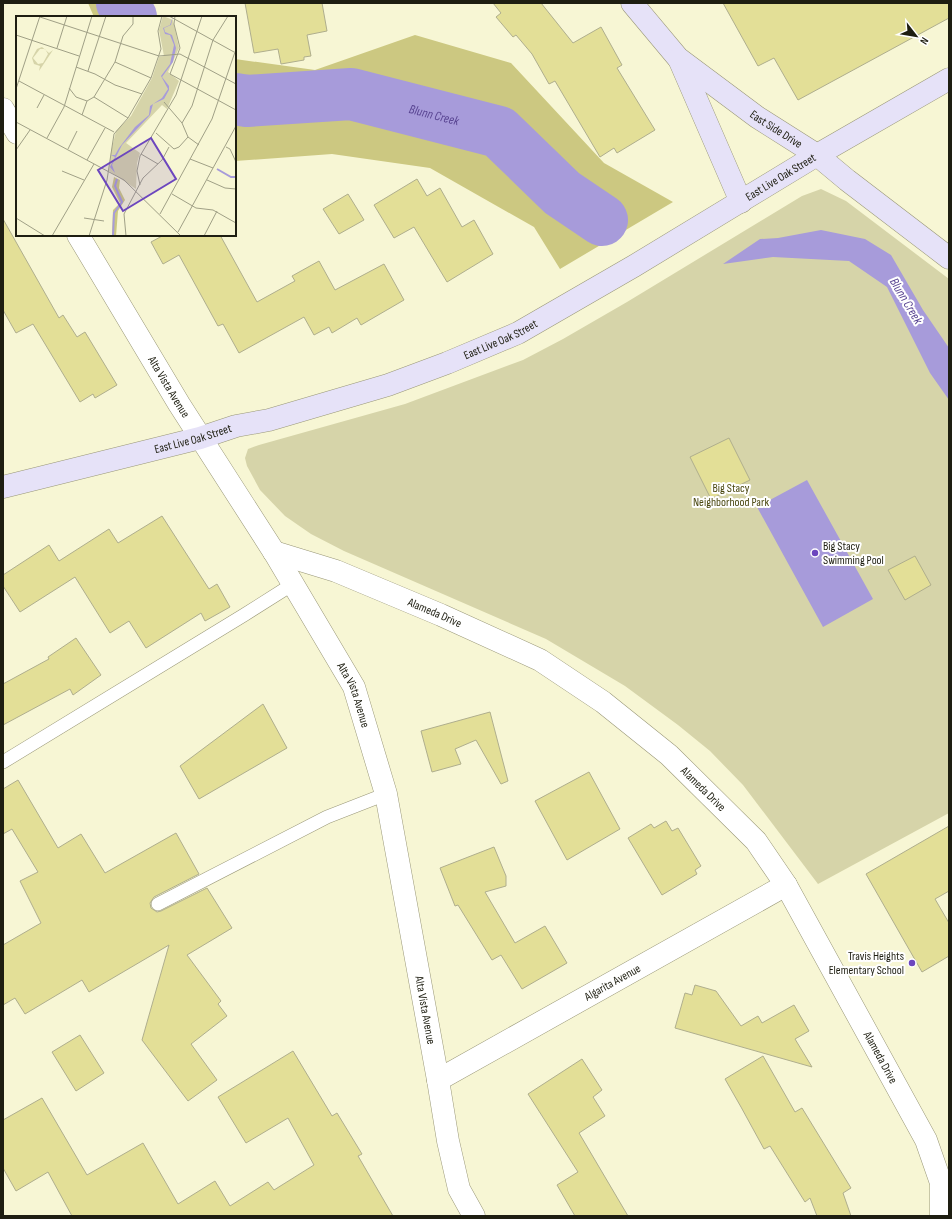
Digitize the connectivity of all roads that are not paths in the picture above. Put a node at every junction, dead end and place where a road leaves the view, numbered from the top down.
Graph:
1 (632, 3) edge
2 (678, 58) junction
3 (949, 79) edge
4 (3, 109) edge
5 (16, 131) edge
6 (817, 155) junction
7 (741, 202) junction
8 (79, 236) edge
9 (949, 258) edge
10 (200, 438) junction
11 (3, 487) edge
12 (274, 552) junction
13 (293, 584) junction
14 (3, 762) edge
15 (386, 794) junction
16 (786, 885) junction
17 (158, 904) dead end
18 (438, 1080) junction
19 (474, 1216) edge
20 (941, 1216) edge

1 - 2 street, East Side Drive
2 - 6 street, East Side Drive
2 - 7 street
3 - 6 street, East Live Oak Street
4 - 5 street
6 - 7 street, East Live Oak Street
6 - 9 street, East Side Drive
7 - 10 street, East Live Oak Street
8 - 10 street, Alta Vista Avenue
10 - 11 street, East Live Oak Street
10 - 12 street, Alta Vista Avenue
12 - 13 street, Alta Vista Avenue
12 - 16 street, Alameda Drive
13 - 14 lane
13 - 15 street, Alta Vista Avenue
15 - 17 lane
15 - 18 street, Alta Vista Avenue
16 - 18 street, Algarita Avenue
16 - 20 street, Alameda Drive
18 - 19 street, Alta Vista Avenue

